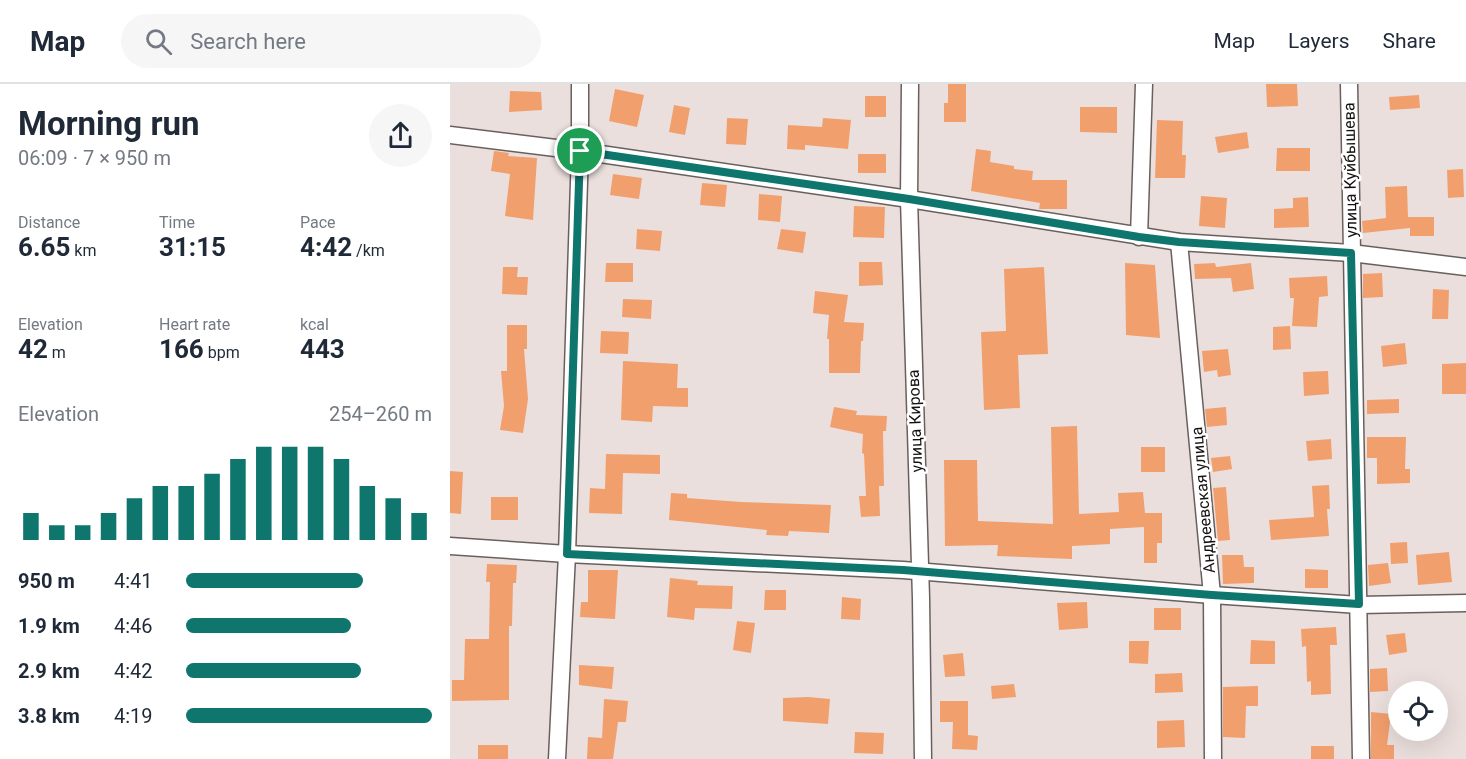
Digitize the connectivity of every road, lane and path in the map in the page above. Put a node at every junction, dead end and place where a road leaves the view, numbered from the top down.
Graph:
1 (580, 84) edge
2 (910, 84) edge
3 (1144, 84) edge
4 (1349, 84) edge
5 (450, 135) edge
6 (580, 151) junction
7 (909, 199) junction
8 (1139, 237) junction
9 (1179, 242) junction
10 (1351, 253) junction
11 (1466, 267) edge
12 (450, 546) edge
13 (567, 554) junction
14 (920, 572) junction
15 (1212, 595) junction
16 (1466, 603) edge
17 (1359, 604) junction
18 (557, 759) edge
19 (923, 759) edge
20 (1213, 759) edge
21 (1361, 759) edge

1 - 6 street
2 - 7 street, улица Кирова
3 - 8 street
4 - 10 street, улица Куйбышева
5 - 6 street
6 - 7 street
6 - 13 street
7 - 8 street
7 - 14 street, улица Кирова
8 - 9 street
9 - 10 street
9 - 15 street, Андреевская улица
10 - 11 street
10 - 17 street, улица Куйбышева
12 - 13 street
13 - 14 street
13 - 18 street
14 - 15 street
14 - 19 street, улица Кирова
15 - 17 street
15 - 20 street, Андреевская улица
16 - 17 street
17 - 21 street, улица Куйбышева

